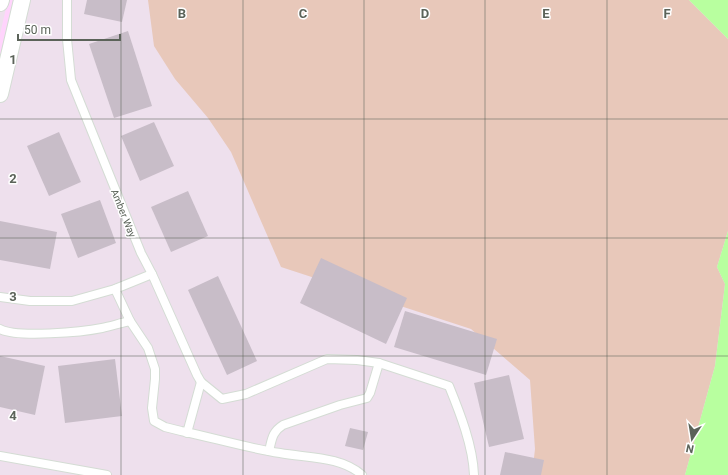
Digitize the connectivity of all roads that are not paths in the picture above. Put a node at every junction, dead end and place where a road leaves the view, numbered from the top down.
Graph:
1 (22, 0) edge
2 (67, 0) edge
3 (0, 94) edge
4 (152, 274) junction
5 (115, 289) junction
6 (0, 298) edge
7 (130, 321) junction
8 (0, 329) edge
9 (379, 363) junction
10 (201, 382) junction
11 (187, 433) junction
12 (269, 451) junction
13 (0, 456) edge
14 (107, 475) edge
15 (362, 475) edge
16 (474, 475) edge

1 - 3 street
2 - 4 lane, Amber Way
4 - 5 lane
4 - 10 lane, Amber Way
5 - 6 lane
5 - 7 lane
7 - 8 lane
7 - 11 lane
9 - 10 lane
9 - 12 lane
9 - 16 lane
10 - 11 lane
11 - 12 lane
12 - 15 lane
13 - 14 lane

